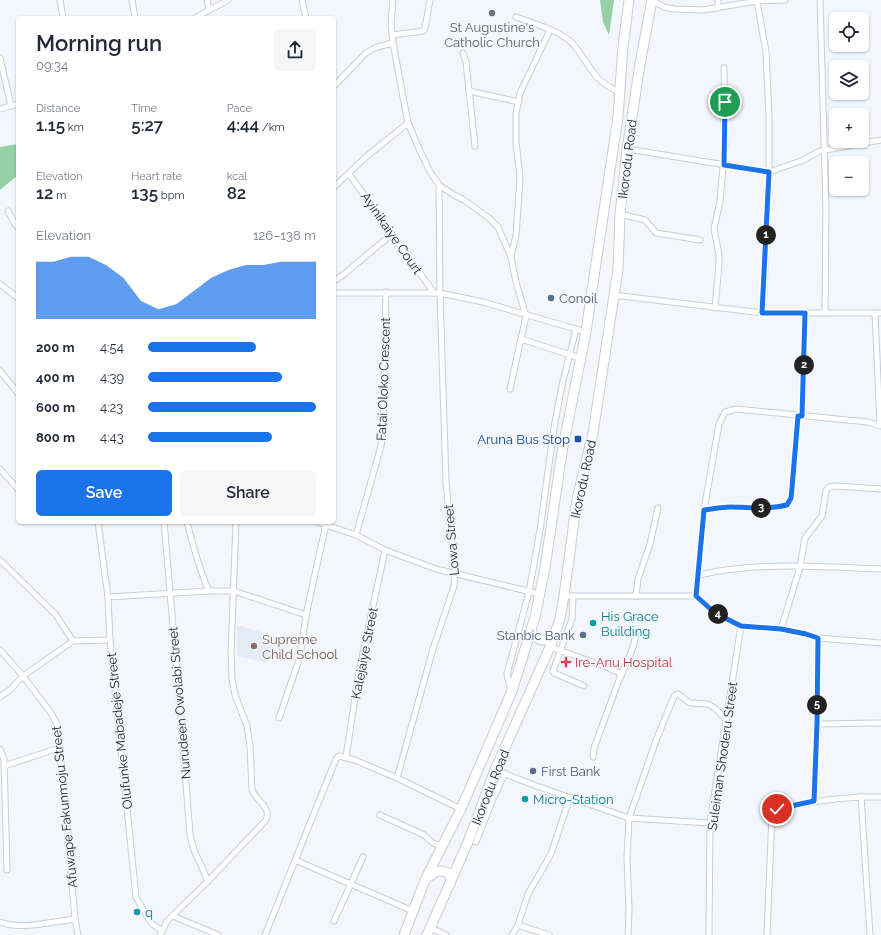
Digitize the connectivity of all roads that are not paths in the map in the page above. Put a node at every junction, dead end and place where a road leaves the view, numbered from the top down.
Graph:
1 (60, 0) edge
2 (132, 0) edge
3 (207, 0) edge
4 (228, 0) edge
5 (302, 0) edge
6 (393, 0) edge
7 (430, 0) edge
8 (629, 0) edge
9 (652, 0) edge
10 (718, 0) edge
11 (785, 0) edge
12 (820, 0) edge
13 (757, 1) junction
14 (718, 8) junction
15 (209, 10) junction
16 (63, 16) edge
17 (135, 16) edge
18 (198, 16) edge
19 (306, 16) edge
20 (516, 17) dead end
21 (550, 30) junction
22 (392, 35) junction
23 (393, 43) junction
24 (464, 53) dead end
25 (0, 58) edge
26 (724, 68) dead end
27 (336, 84) edge
28 (469, 91) junction
29 (620, 94) junction
30 (518, 102) junction
31 (16, 105) edge
32 (11, 106) junction
33 (0, 109) edge
34 (408, 123) junction
35 (880, 142) edge
36 (475, 146) dead end
37 (627, 149) junction
38 (825, 150) junction
39 (724, 165) junction
40 (769, 172) junction
41 (349, 174) junction
42 (336, 185) edge
43 (439, 185) junction
44 (8, 211) dead end
45 (620, 214) junction
46 (16, 225) edge
47 (392, 234) junction
48 (700, 240) dead end
49 (511, 257) junction
50 (336, 280) edge
51 (0, 284) edge
52 (386, 292) junction
53 (336, 293) edge
54 (437, 293) junction
55 (613, 295) junction
56 (16, 296) edge
57 (715, 308) junction
58 (762, 313) junction
59 (805, 313) junction
60 (825, 313) junction
61 (878, 313) edge
62 (526, 316) junction
63 (576, 330) junction
64 (586, 332) junction
65 (521, 338) junction
66 (570, 354) junction
67 (580, 358) junction
68 (0, 371) edge
69 (510, 389) dead end
70 (16, 391) edge
71 (800, 416) junction
72 (880, 425) edge
73 (0, 470) edge
74 (16, 487) edge
75 (881, 489) edge
76 (658, 508) dead end
77 (704, 510) junction
78 (98, 524) edge
79 (164, 524) edge
80 (188, 524) edge
81 (236, 524) edge
82 (326, 524) joint
83 (356, 535) junction
84 (385, 550) junction
85 (0, 560) edge
86 (800, 567) junction
87 (881, 569) edge
88 (455, 574) junction
89 (699, 575) junction
90 (209, 591) junction
91 (234, 591) junction
92 (529, 592) junction
93 (170, 594) junction
94 (540, 594) junction
95 (569, 596) junction
96 (636, 596) junction
97 (696, 596) junction
98 (108, 597) junction
99 (306, 614) junction
100 (741, 626) junction
101 (781, 629) junction
102 (556, 631) junction
103 (531, 632) junction
104 (636, 632) dead end
105 (818, 638) junction
106 (110, 640) junction
107 (73, 641) junction
108 (881, 643) edge
109 (550, 648) junction
110 (0, 650) edge
111 (561, 651) junction
112 (622, 674) junction
113 (23, 676) junction
114 (584, 686) dead end
115 (512, 691) junction
116 (0, 697) edge
117 (279, 718) dead end
118 (726, 720) junction
119 (881, 723) edge
120 (817, 724) junction
121 (59, 748) junction
122 (0, 749) edge
123 (346, 757) junction
124 (593, 757) dead end
125 (4, 766) junction
126 (495, 770) junction
127 (505, 773) junction
128 (397, 778) junction
129 (860, 796) junction
130 (881, 796) edge
131 (570, 797) junction
132 (814, 801) junction
133 (461, 809) junction
134 (380, 815) dead end
135 (629, 818) junction
136 (710, 823) junction
137 (476, 842) dead end
138 (442, 846) junction
139 (363, 857) dead end
140 (295, 860) junction
141 (7, 870) dead end
142 (425, 880) junction
143 (208, 881) junction
144 (351, 884) junction
145 (450, 885) junction
146 (413, 911) junction
147 (173, 916) junction
148 (75, 919) junction
149 (334, 921) dead end
150 (0, 922) edge
151 (518, 925) junction
152 (203, 928) junction
153 (429, 932) edge
154 (161, 933) edge
155 (78, 935) edge
156 (200, 935) edge
157 (218, 935) edge
158 (265, 935) edge
159 (404, 935) edge
160 (446, 935) edge
161 (512, 935) edge
162 (548, 935) edge
163 (628, 935) edge
164 (708, 935) edge
165 (767, 935) edge
166 (870, 935) edge

1 - 16 street
2 - 17 street
3 - 15 street
4 - 15 street
5 - 19 street
6 - 22 street
7 - 22 street
8 - 29 highway, Ikorodu Road
9 - 14 street
9 - 37 highway, Ikorodu Road
10 - 14 street
11 - 13 street
12 - 38 street
13 - 14 street
13 - 40 street
15 - 18 street
20 - 21 street
21 - 29 street
21 - 30 street
22 - 23 street
23 - 27 street
23 - 34 street
24 - 28 street
25 - 32 street
26 - 39 street
28 - 30 street
28 - 36 street
29 - 64 highway, Ikorodu Road
30 - 49 street
31 - 32 street
32 - 33 street
34 - 41 street
34 - 43 street
35 - 38 street
37 - 39 street
37 - 45 highway, Ikorodu Road
38 - 40 street
38 - 60 street
39 - 40 street
39 - 57 street
40 - 58 street
41 - 42 street
41 - 47 street, Ayinikaiye Court
43 - 49 street
43 - 54 street, Lowa Street
44 - 46 street
45 - 48 street
45 - 55 highway, Ikorodu Road
47 - 50 street
47 - 54 street, Ayinikaiye Court
49 - 62 street
51 - 56 street
52 - 53 street
52 - 54 street
52 - 83 street, Fatai Oloko Crescent
54 - 62 street
54 - 88 street, Lowa Street
55 - 57 street
55 - 95 highway, Ikorodu Road
57 - 58 street
58 - 59 street
59 - 60 street
59 - 71 street
60 - 61 street
61 - 72 street
62 - 63 street
62 - 65 street
63 - 64 street
63 - 66 street
64 - 67 highway, Ikorodu Road
65 - 66 street
65 - 69 street
66 - 67 street
66 - 92 street
67 - 94 highway, Ikorodu Road
68 - 70 street
71 - 72 street
71 - 77 street
71 - 77 street
73 - 74 street
75 - 86 street
76 - 96 street
77 - 89 street
78 - 98 street, Olufunke Mabadeje Street
79 - 93 street, Nurudeen Owolabi Street
80 - 90 street
81 - 91 street
82 - 83 street
82 - 99 street
83 - 84 street
84 - 88 street
84 - 123 street, Kalejaiye Street
85 - 107 street
86 - 87 street
86 - 89 street
86 - 101 street
88 - 92 street
88 - 128 street, Lowa Street
89 - 97 street
90 - 91 street
90 - 93 street
91 - 99 street
91 - 143 street
92 - 94 street
92 - 115 street
93 - 98 street
93 - 143 street, Nurudeen Owolabi Street
94 - 103 highway, Ikorodu Road
95 - 96 street
95 - 102 highway, Ikorodu Road
95 - 111 street
96 - 97 street
97 - 100 street
98 - 106 street, Olufunke Mabadeje Street
99 - 117 street
100 - 101 street
100 - 118 street, Suleiman Shoderu Street
101 - 105 street
102 - 103 highway
102 - 109 highway, Ikorodu Road
103 - 115 highway, Ikorodu Road
104 - 112 street
105 - 108 street
105 - 120 street
106 - 107 street
106 - 154 street, Olufunke Mabadeje Street
107 - 113 street
109 - 111 street
109 - 126 highway, Ikorodu Road
110 - 113 street, Afuwape Fakunmoju Street
111 - 112 street
111 - 114 street
112 - 124 street
113 - 116 street
113 - 121 street, Afuwape Fakunmoju Street
115 - 133 highway, Ikorodu Road
118 - 135 street
118 - 136 street, Suleiman Shoderu Street
119 - 120 street
120 - 132 street
121 - 125 street
121 - 148 street, Afuwape Fakunmoju Street
122 - 125 street
123 - 128 street
123 - 140 street
125 - 141 street
126 - 127 street
126 - 145 highway, Ikorodu Road
127 - 131 street
127 - 137 street
128 - 133 street
129 - 130 street
129 - 132 street
129 - 166 street
131 - 135 street
131 - 151 street
132 - 165 street
133 - 138 highway, Ikorodu Road
134 - 138 street
135 - 136 street
135 - 163 street
136 - 164 street, Suleiman Shoderu Street
138 - 142 highway, Ikorodu Road
139 - 144 street
140 - 144 street
140 - 158 street
142 - 145 highway
142 - 146 highway, Ikorodu Road
143 - 147 street
144 - 146 street
144 - 149 street
145 - 153 highway, Ikorodu Road
146 - 159 highway, Ikorodu Road
147 - 152 street
147 - 154 street
148 - 150 street
148 - 155 street, Afuwape Fakunmoju Street
151 - 161 street
151 - 162 street
152 - 156 street
152 - 157 street
153 - 160 street

